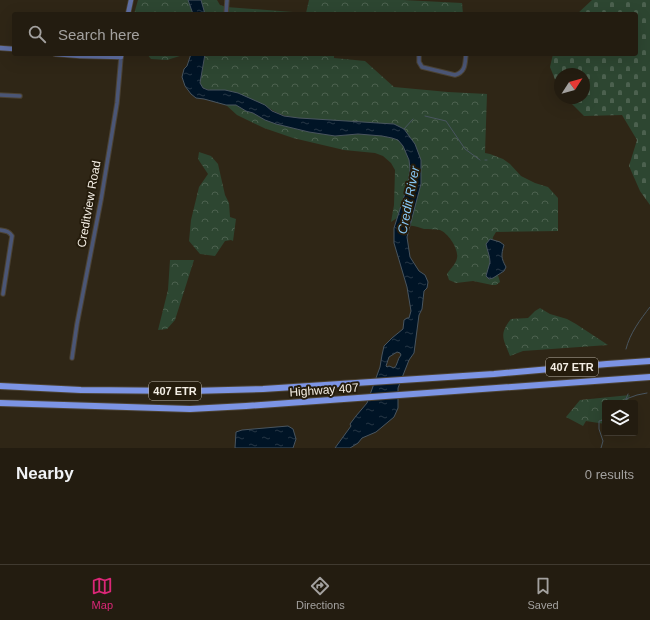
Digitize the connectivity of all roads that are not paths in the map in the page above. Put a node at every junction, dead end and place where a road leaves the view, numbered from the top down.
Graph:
1 (131, 0) edge
2 (227, 0) edge
3 (128, 12) edge
4 (226, 12) edge
5 (0, 48) edge
6 (12, 49) edge
7 (121, 56) edge
8 (419, 56) edge
9 (466, 56) edge
10 (0, 95) edge
11 (20, 96) dead end
12 (0, 230) edge
13 (3, 294) dead end
14 (72, 358) dead end
15 (650, 361) edge
16 (650, 377) edge
17 (0, 386) edge
18 (0, 403) edge

1 - 3 street
2 - 4 street
5 - 6 street
7 - 14 street, Creditview Road
8 - 9 street
10 - 11 street
12 - 13 street
15 - 17 highway, Highway 407 / 407 ETR
16 - 18 highway, Highway 407 / 407 ETR

